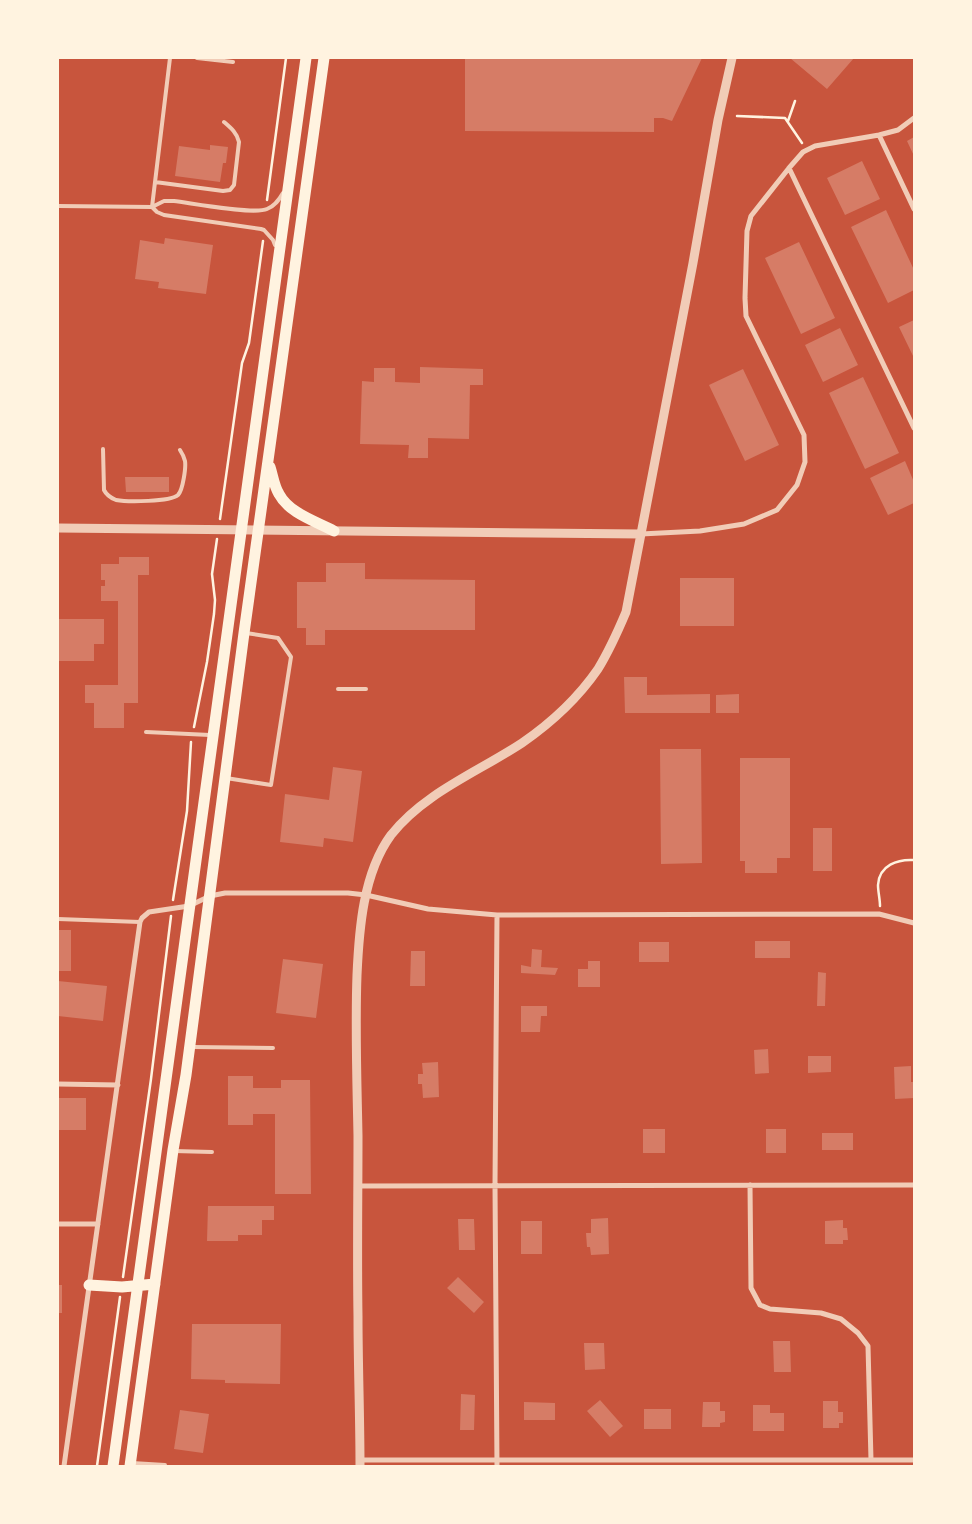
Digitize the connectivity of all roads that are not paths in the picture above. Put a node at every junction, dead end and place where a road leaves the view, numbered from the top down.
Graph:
1 (170, 58) edge
2 (197, 58) edge
3 (306, 58) edge
4 (324, 58) edge
5 (732, 58) edge
6 (233, 62) dead end
7 (914, 118) edge
8 (224, 122) dead end
9 (879, 135) junction
10 (789, 168) junction
11 (155, 182) junction
12 (288, 187) junction
13 (58, 206) edge
14 (152, 207) junction
15 (914, 209) edge
16 (278, 254) junction
17 (914, 428) edge
18 (103, 449) dead end
19 (180, 450) dead end
20 (268, 460) junction
21 (58, 528) edge
22 (240, 530) junction
23 (259, 530) junction
24 (334, 531) junction
25 (641, 534) junction
26 (244, 633) junction
27 (338, 689) dead end
28 (366, 689) dead end
29 (146, 732) dead end
30 (212, 735) junction
31 (226, 778) junction
32 (366, 894) junction
33 (210, 896) junction
34 (189, 906) junction
35 (497, 915) junction
36 (58, 919) edge
37 (140, 922) junction
38 (914, 923) edge
39 (190, 1047) junction
40 (273, 1048) dead end
41 (58, 1084) edge
42 (118, 1085) junction
43 (173, 1150) junction
44 (212, 1152) dead end
45 (495, 1185) junction
46 (750, 1185) junction
47 (914, 1185) edge
48 (358, 1186) junction
49 (58, 1224) edge
50 (98, 1224) junction
51 (155, 1284) junction
52 (89, 1286) junction
53 (137, 1286) junction
54 (497, 1460) junction
55 (871, 1460) junction
56 (914, 1460) edge
57 (130, 1464) edge
58 (360, 1464) edge
59 (64, 1466) edge
60 (113, 1466) edge
61 (165, 1466) edge
62 (497, 1466) edge

1 - 11 lane
2 - 6 lane
3 - 12 main road
4 - 20 main road
5 - 25 street
7 - 9 street
8 - 11 lane
9 - 10 street
9 - 15 street
10 - 17 street
10 - 25 street
11 - 14 lane
12 - 14 lane
12 - 16 main road
13 - 14 lane
14 - 16 lane
16 - 22 main road
18 - 19 lane
20 - 23 main road
20 - 24 main road
21 - 22 street
22 - 23 street
22 - 30 main road
23 - 24 street
23 - 26 main road
24 - 25 street
25 - 32 street
26 - 31 main road
26 - 31 lane
27 - 28 lane
29 - 30 lane
30 - 34 main road
31 - 33 main road
32 - 33 street
32 - 35 street
32 - 48 street
33 - 34 street
33 - 39 main road
34 - 37 street
34 - 53 main road
35 - 38 street
35 - 45 street
36 - 37 lane
37 - 42 street
39 - 40 lane
39 - 43 main road
41 - 42 street
42 - 50 street
43 - 44 lane
43 - 51 main road
45 - 46 street
45 - 48 street
45 - 54 street
46 - 47 street
46 - 55 street
48 - 58 street
49 - 50 street
50 - 52 street
51 - 53 main road
51 - 57 main road
52 - 53 main road
52 - 59 street
53 - 60 main road
54 - 55 street
54 - 58 street
54 - 62 street
55 - 56 street
57 - 61 lane

